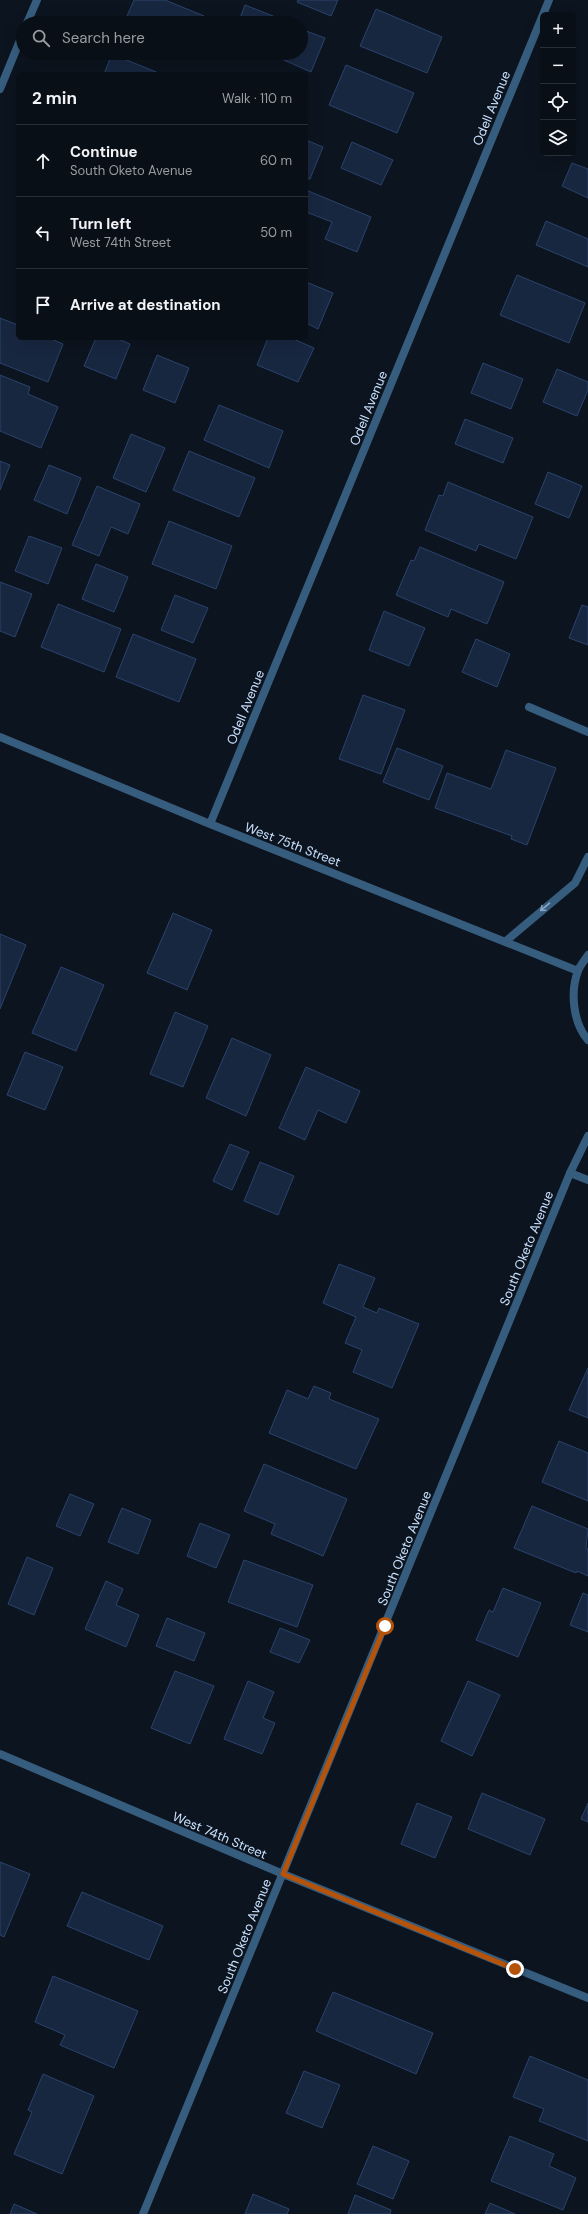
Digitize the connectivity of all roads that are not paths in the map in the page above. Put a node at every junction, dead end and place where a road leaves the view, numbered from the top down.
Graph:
1 (37, 0) edge
2 (549, 0) edge
3 (30, 16) edge
4 (16, 50) edge
5 (0, 89) edge
6 (529, 707) dead end
7 (588, 732) edge
8 (0, 737) edge
9 (210, 824) junction
10 (588, 857) edge
11 (506, 941) junction
12 (588, 955) edge
13 (578, 971) junction
14 (588, 1040) edge
15 (588, 1136) edge
16 (570, 1173) junction
17 (588, 1180) edge
18 (0, 1754) edge
19 (283, 1874) junction
20 (588, 1998) edge
21 (143, 2214) edge

1 - 3 street
2 - 9 street, Odell Avenue
4 - 5 street
6 - 7 street
8 - 9 street, West 75th Street
9 - 11 street, West 75th Street
10 -> 11 street
11 - 13 street, West 75th Street
12 - 13 street
13 - 14 street
15 - 16 street, South Oketo Avenue
16 - 17 street
16 - 19 street, South Oketo Avenue
18 - 19 street, West 74th Street
19 - 20 street, West 74th Street
19 - 21 street, South Oketo Avenue

